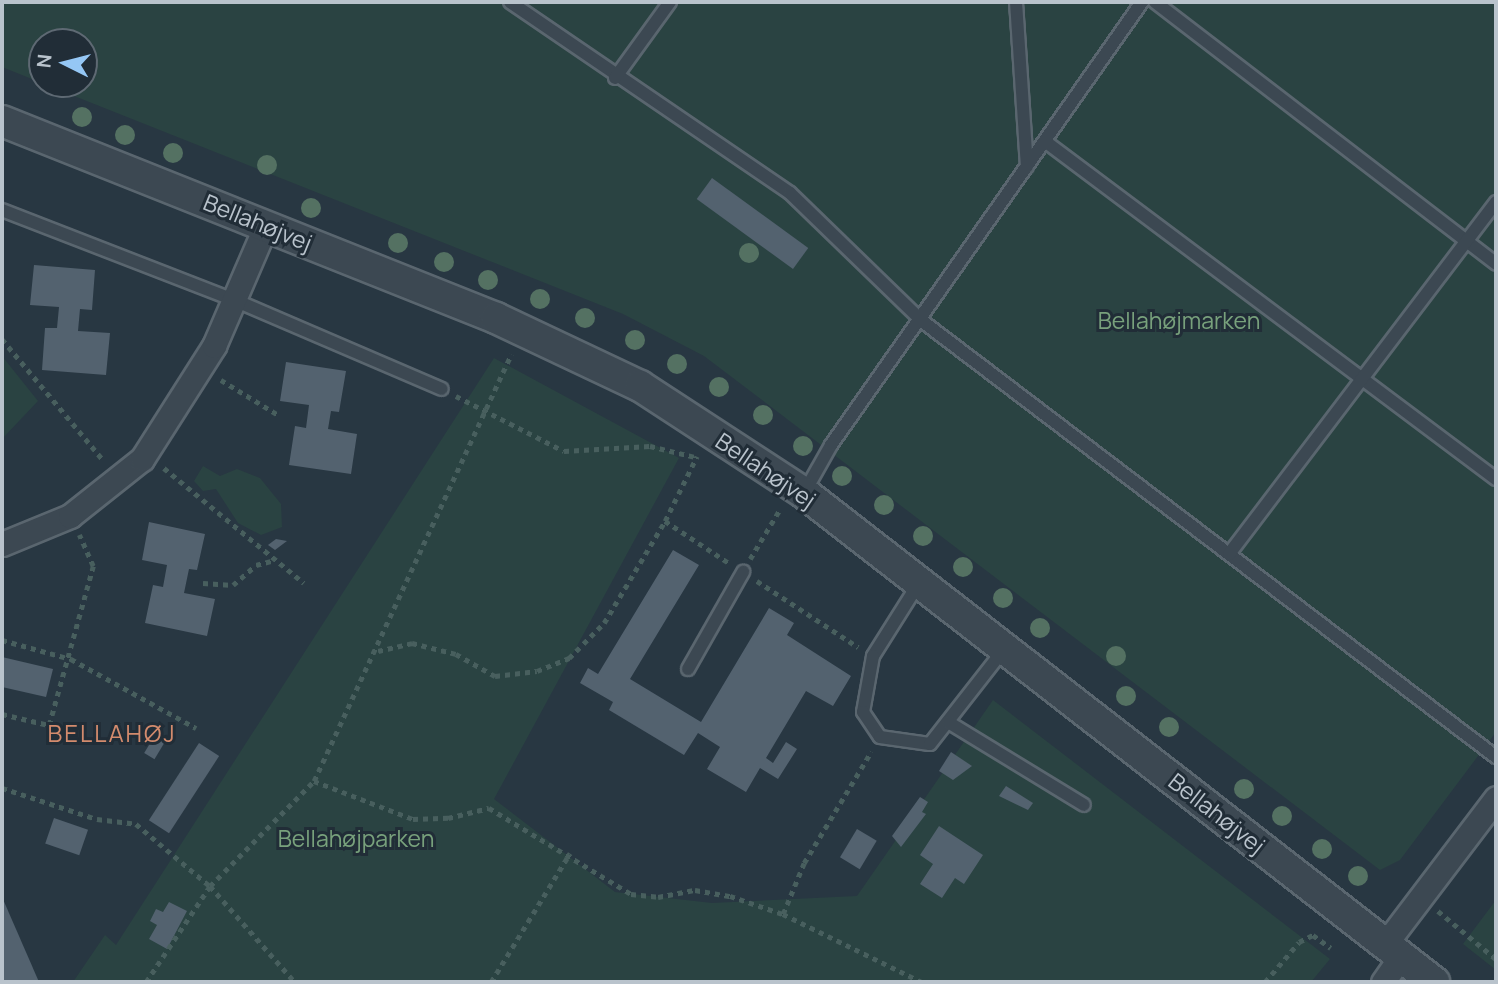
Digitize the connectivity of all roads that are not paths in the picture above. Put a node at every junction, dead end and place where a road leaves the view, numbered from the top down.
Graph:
1 (510, 2) edge
2 (670, 2) edge
3 (1016, 2) edge
4 (1142, 2) edge
5 (1156, 2) edge
6 (615, 78) junction
7 (2, 121) edge
8 (1046, 142) junction
9 (1027, 167) junction
10 (1496, 202) edge
11 (2, 210) edge
12 (266, 225) junction
13 (1467, 242) junction
14 (1496, 264) edge
15 (232, 299) junction
16 (922, 321) junction
17 (1363, 378) junction
18 (442, 389) road end
19 (1496, 479) edge
20 (803, 493) junction
21 (2, 544) edge
22 (1229, 554) junction
23 (743, 572) road end
24 (919, 582) junction
25 (1006, 648) junction
26 (688, 669) dead end
27 (948, 722) junction
28 (1496, 757) edge
29 (1496, 798) edge
30 (1084, 805) dead end
31 (1394, 950) junction
32 (1383, 982) edge
33 (1434, 982) edge

1 - 6 lane
2 - 6 lane
3 - 9 lane
4 - 8 lane
5 - 13 lane
6 - 16 lane
7 - 12 street, Bellahøjvej
8 - 9 lane
8 - 17 lane
9 - 16 lane
10 - 13 lane
11 - 15 lane
12 - 15 street
12 - 20 street, Bellahøjvej
13 - 14 lane
13 - 17 lane
15 - 18 lane
15 - 21 street
16 - 20 lane
16 - 22 lane
17 - 19 lane
17 - 22 lane
20 - 24 street, Bellahøjvej
22 - 28 lane
23 - 26 lane
24 - 25 street, Bellahøjvej
24 - 27 lane
25 - 27 lane
25 - 31 street, Bellahøjvej
27 - 30 lane
29 - 31 street
31 - 32 street
31 - 33 street, Bellahøjvej

